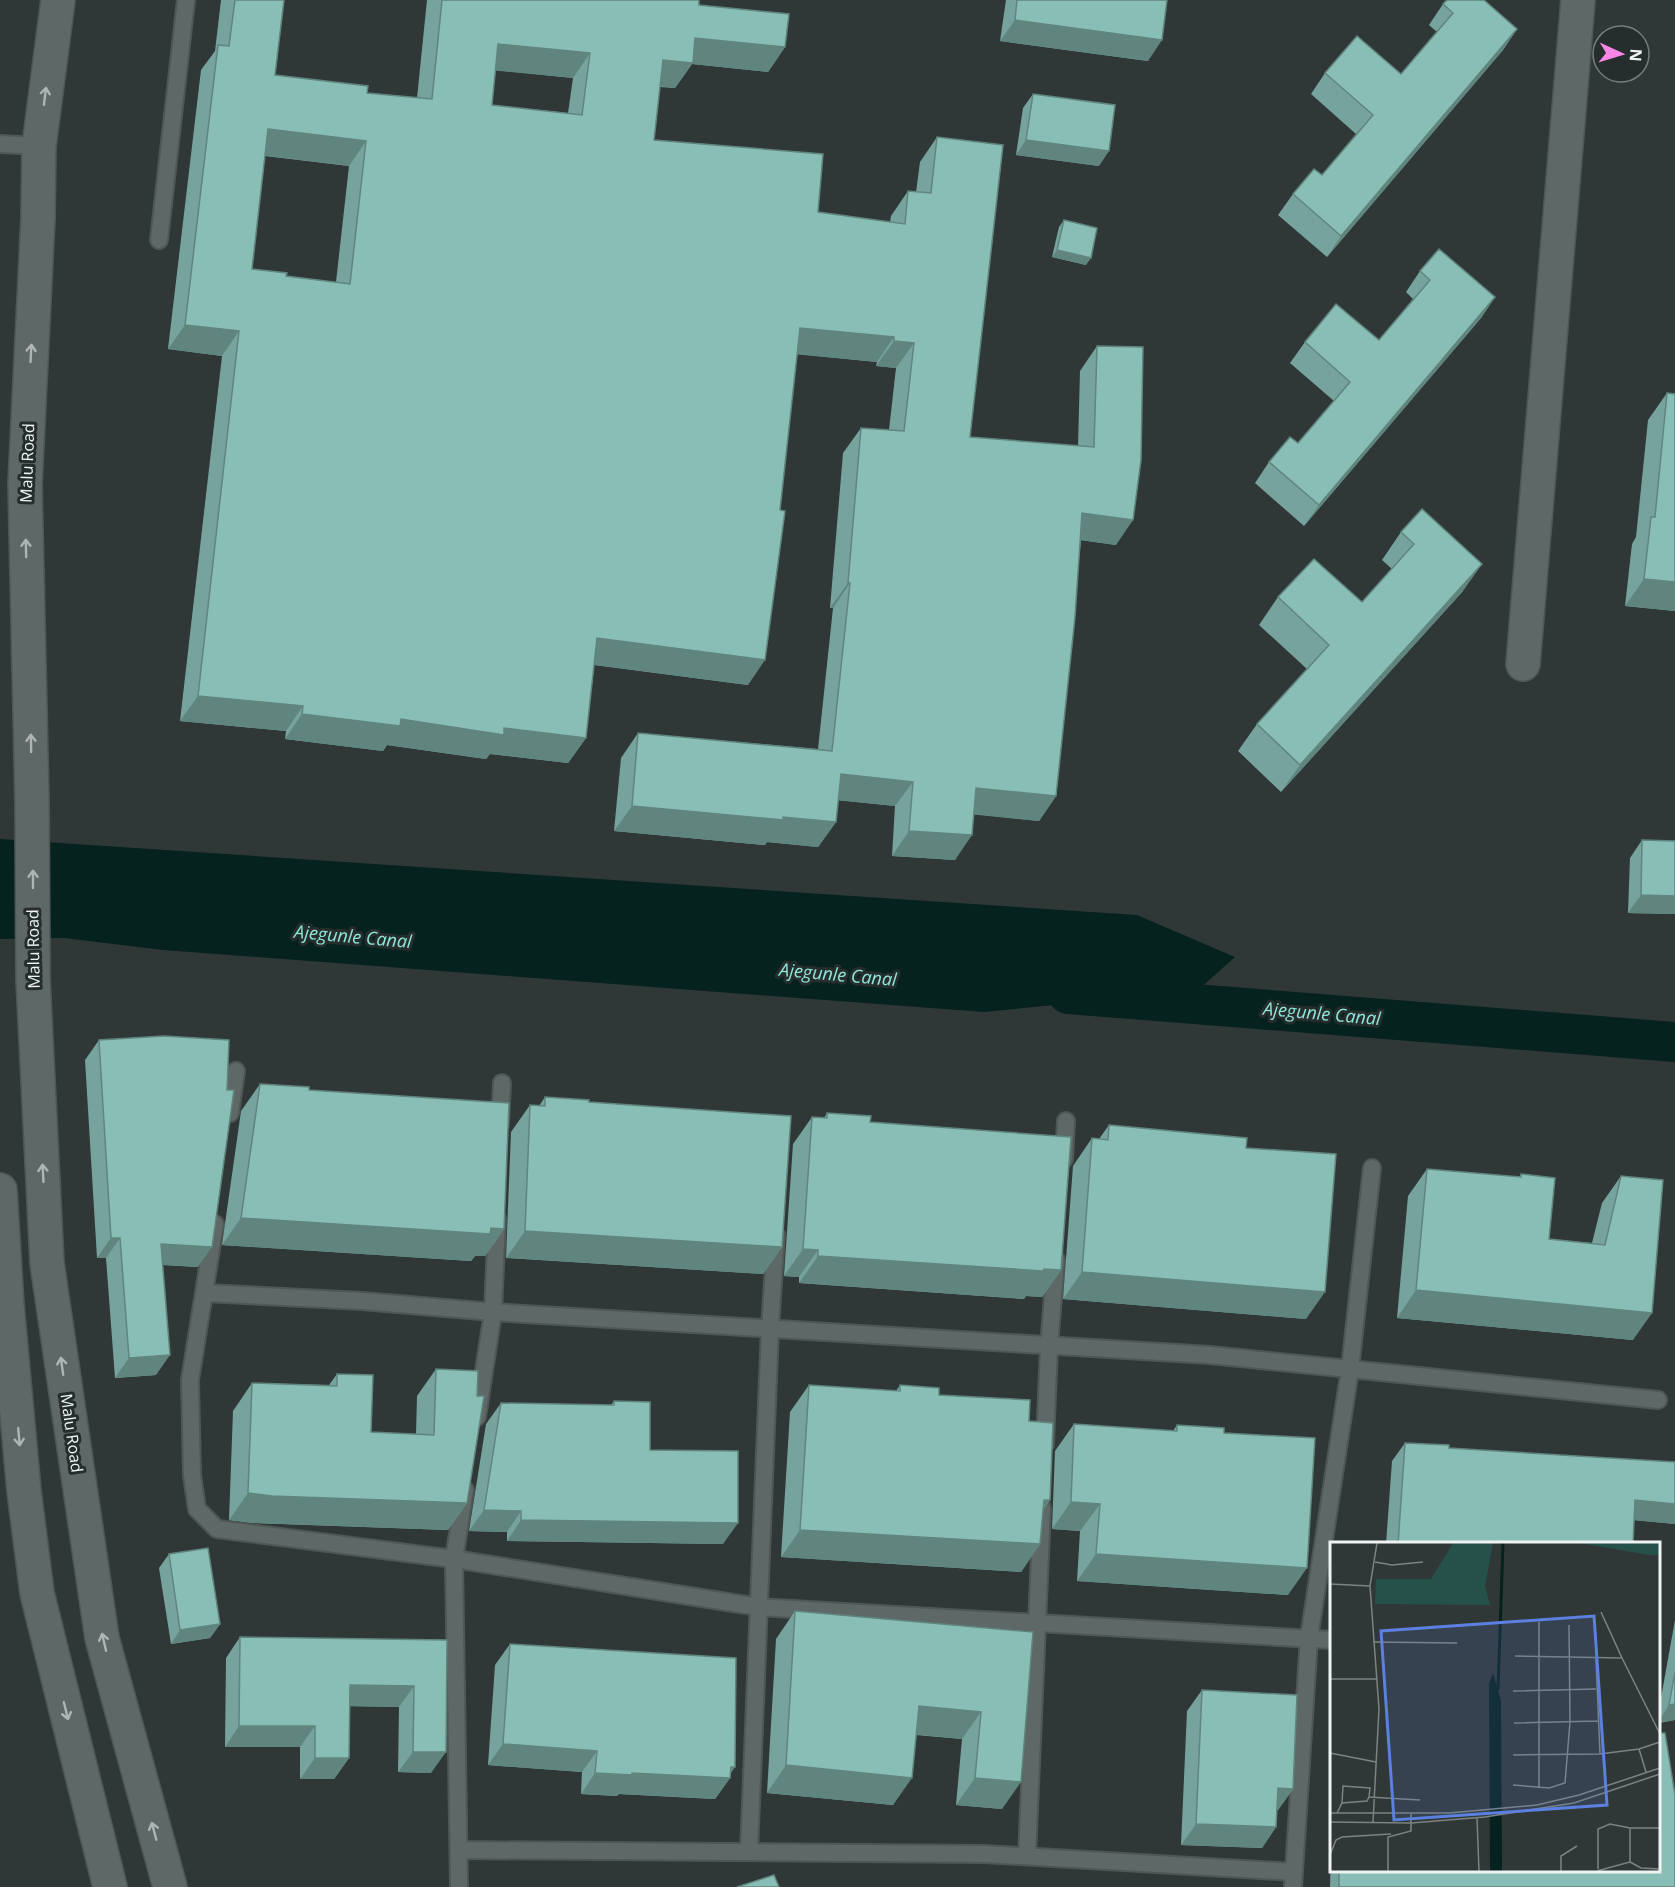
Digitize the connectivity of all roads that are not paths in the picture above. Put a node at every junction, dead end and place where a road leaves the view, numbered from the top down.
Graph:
1 (58, 0) edge
2 (186, 0) edge
3 (1578, 0) edge
4 (0, 144) edge
5 (39, 146) junction
6 (159, 240) dead end
7 (1523, 664) dead end
8 (236, 1071) dead end
9 (502, 1083) dead end
10 (1066, 1121) dead end
11 (228, 1130) edge
12 (500, 1140) edge
13 (1372, 1168) dead end
14 (1062, 1180) edge
15 (0, 1190) edge
16 (497, 1198) edge
17 (217, 1211) edge
18 (777, 1223) edge
19 (1057, 1240) edge
20 (205, 1293) junction
21 (493, 1312) junction
22 (770, 1328) junction
23 (1049, 1346) junction
24 (1350, 1369) junction
25 (1658, 1400) dead end
26 (475, 1430) edge
27 (1044, 1461) edge
28 (467, 1477) edge
29 (1043, 1496) edge
30 (454, 1559) junction
31 (759, 1607) junction
32 (1038, 1623) junction
33 (1310, 1638) junction
34 (1330, 1640) edge
35 (459, 1850) junction
36 (749, 1852) junction
37 (1027, 1856) junction
38 (1294, 1880) edge
39 (110, 1887) edge
40 (170, 1887) edge
41 (459, 1887) edge

5 -> 1 main road, Malu Road
2 - 6 lane
3 - 7 main road
4 - 5 lane
40 -> 5 main road, Malu Road
8 - 11 lane
9 - 12 lane
10 - 14 lane
13 - 24 lane
15 -> 39 main road
16 - 21 lane
17 - 20 lane
18 - 22 lane
19 - 23 lane
20 - 21 lane
20 - 30 lane
21 - 22 lane
21 - 26 lane
22 - 23 lane
22 - 31 lane
23 - 24 lane
23 - 27 lane
24 - 25 lane
24 - 33 lane
28 - 30 lane
29 - 32 lane
30 - 31 lane
30 - 35 lane
31 - 32 lane
31 - 36 lane
32 - 33 lane
32 - 37 lane
33 - 34 lane
33 - 38 lane
35 - 36 lane
35 - 41 lane
36 - 37 lane
37 - 38 lane

